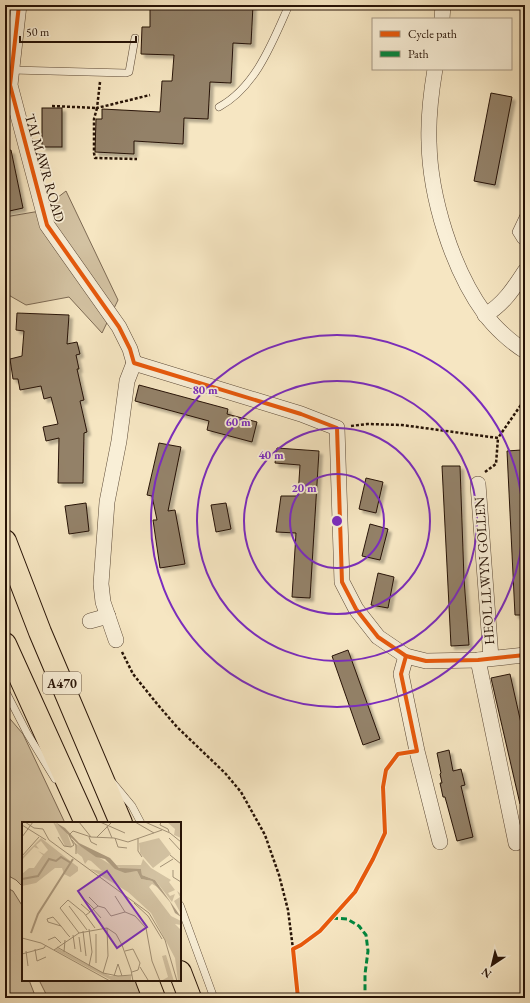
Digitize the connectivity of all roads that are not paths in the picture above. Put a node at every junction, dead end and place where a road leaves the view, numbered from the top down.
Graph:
1 (19, 5) edge
2 (290, 5) edge
3 (443, 5) edge
4 (442, 18) edge
5 (135, 38) dead end
6 (12, 70) junction
7 (435, 70) edge
8 (219, 106) dead end
9 (525, 213) edge
10 (525, 242) edge
11 (525, 271) edge
12 (485, 315) junction
13 (525, 351) edge
14 (134, 363) junction
15 (478, 484) road end
16 (5, 541) edge
17 (108, 616) junction
18 (90, 621) dead end
19 (116, 640) road end
20 (5, 644) edge
21 (525, 655) edge
22 (406, 656) junction
23 (484, 659) junction
24 (5, 690) edge
25 (95, 760) junction
26 (58, 784) dead end
27 (66, 797) dead end
28 (81, 822) edge
29 (86, 822) edge
30 (121, 822) edge
31 (140, 822) edge
32 (440, 842) dead end
33 (516, 843) dead end
34 (181, 908) edge
35 (181, 975) edge
36 (147, 981) edge
37 (154, 998) edge
38 (190, 998) edge
39 (214, 998) edge

1 - 6 street, TAI MAWR ROAD
2 - 8 lane
3 - 4 street
5 - 6 lane
6 - 14 street, TAI MAWR ROAD
7 - 12 street
9 - 10 lane
11 - 12 street
12 - 13 street
14 - 17 street
14 - 22 street
15 - 23 street, HEOL LLWYN GOLLEN
16 - 25 highway, A470
17 - 18 street
17 - 19 street
20 - 29 highway, A470
21 - 23 street
22 - 23 street
22 - 32 street
23 - 33 street, HEOL LLWYN GOLLEN
24 - 26 lane
25 - 30 highway, A470
25 - 31 lane
27 - 28 lane
34 - 39 lane
35 - 38 highway
36 - 37 highway

